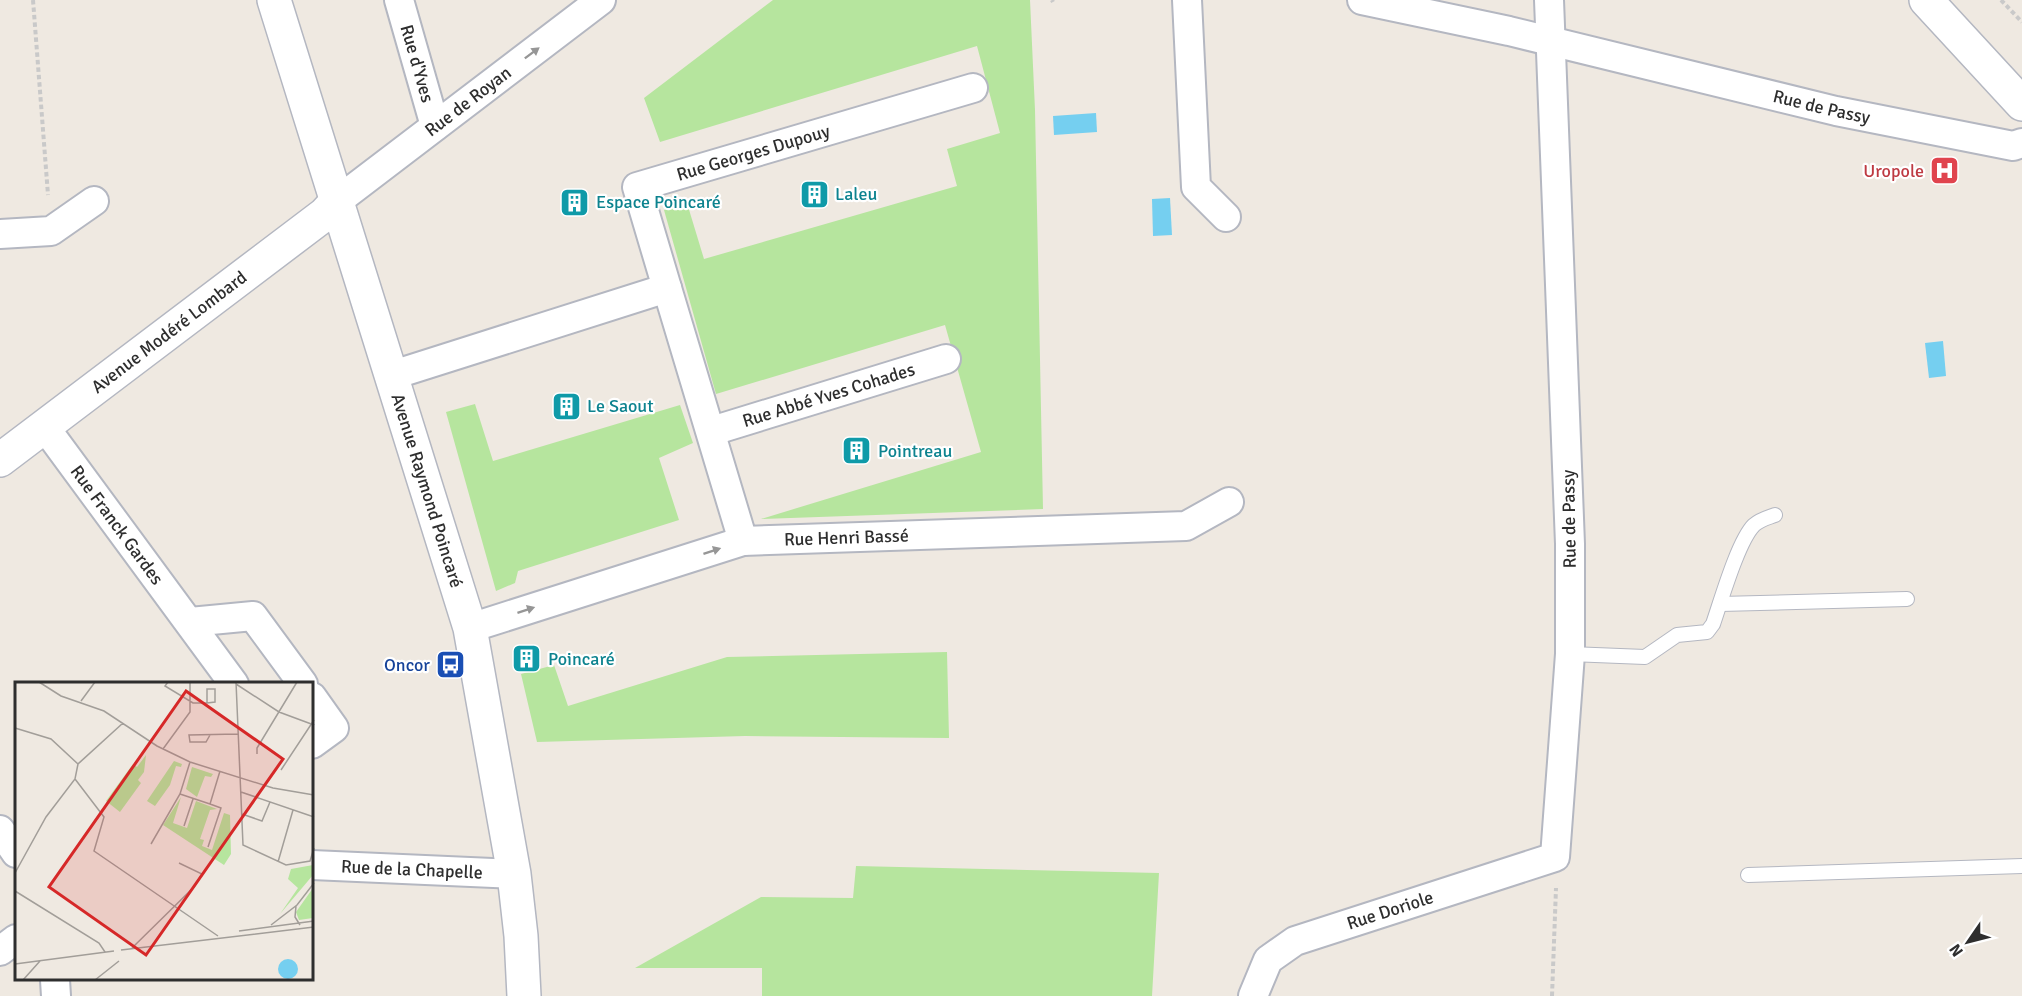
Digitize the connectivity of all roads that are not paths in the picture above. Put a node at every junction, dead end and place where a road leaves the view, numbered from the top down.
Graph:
1 (274, 0) edge
2 (399, 0) edge
3 (1186, 0) edge
4 (1362, 0) edge
5 (1550, 0) edge
6 (1926, 0) edge
7 (587, 5) edge
8 (1552, 42) junction
9 (973, 88) dead end
10 (2022, 104) edge
11 (435, 126) junction
12 (2022, 142) edge
13 (94, 201) dead end
14 (336, 202) junction
15 (1226, 217) dead end
16 (0, 234) edge
17 (667, 288) junction
18 (946, 359) dead end
19 (393, 375) junction
20 (44, 426) junction
21 (712, 431) junction
22 (0, 460) edge
23 (1229, 502) dead end
24 (1775, 515) dead end
25 (743, 541) junction
26 (1907, 598) dead end
27 (1720, 604) junction
28 (190, 622) junction
29 (470, 628) junction
30 (1570, 654) junction
31 (233, 682) edge
32 (302, 682) edge
33 (314, 700) edge
34 (314, 743) edge
35 (0, 830) edge
36 (15, 852) edge
37 (1555, 857) joint
38 (314, 865) edge
39 (2022, 866) edge
40 (514, 874) junction
41 (1748, 876) dead end
42 (15, 940) edge
43 (0, 951) edge
44 (55, 981) edge
45 (56, 996) edge
46 (524, 996) edge
47 (1253, 996) edge

1 - 14 main road, Avenue Raymond Poincaré
2 - 11 street, Rue d'Yves
3 - 15 street
4 - 8 street
5 - 8 street, Rue de Passy
6 - 10 main road
11 -> 7 street, Rue de Royan
8 - 12 street, Rue de Passy
8 - 30 street, Rue de Passy
9 - 17 street, Rue Georges Dupouy
11 - 14 street, Rue de Royan
13 - 16 street
14 - 19 main road, Avenue Raymond Poincaré
14 - 20 main road, Avenue Modéré Lombard
17 - 19 street
17 - 21 street
18 - 21 street, Rue Abbé Yves Cohades
19 - 29 main road, Avenue Raymond Poincaré
20 - 22 main road, Avenue Modéré Lombard
20 - 28 street, Rue Franck Gardes
21 - 25 street
23 - 25 street, Rue Henri Bassé
24 - 27 lane
29 -> 25 street, Rue Henri Bassé
26 - 27 lane
27 - 30 lane
28 - 31 street, Rue Franck Gardes
28 - 32 street
29 - 40 main road, Avenue Raymond Poincaré
30 - 37 street, Rue de Passy
33 - 34 street
35 - 36 street
37 - 47 street, Rue Doriole
38 - 40 street, Rue de la Chapelle
39 - 41 lane
40 - 46 main road, Avenue Raymond Poincaré
42 - 43 street
44 - 45 street

